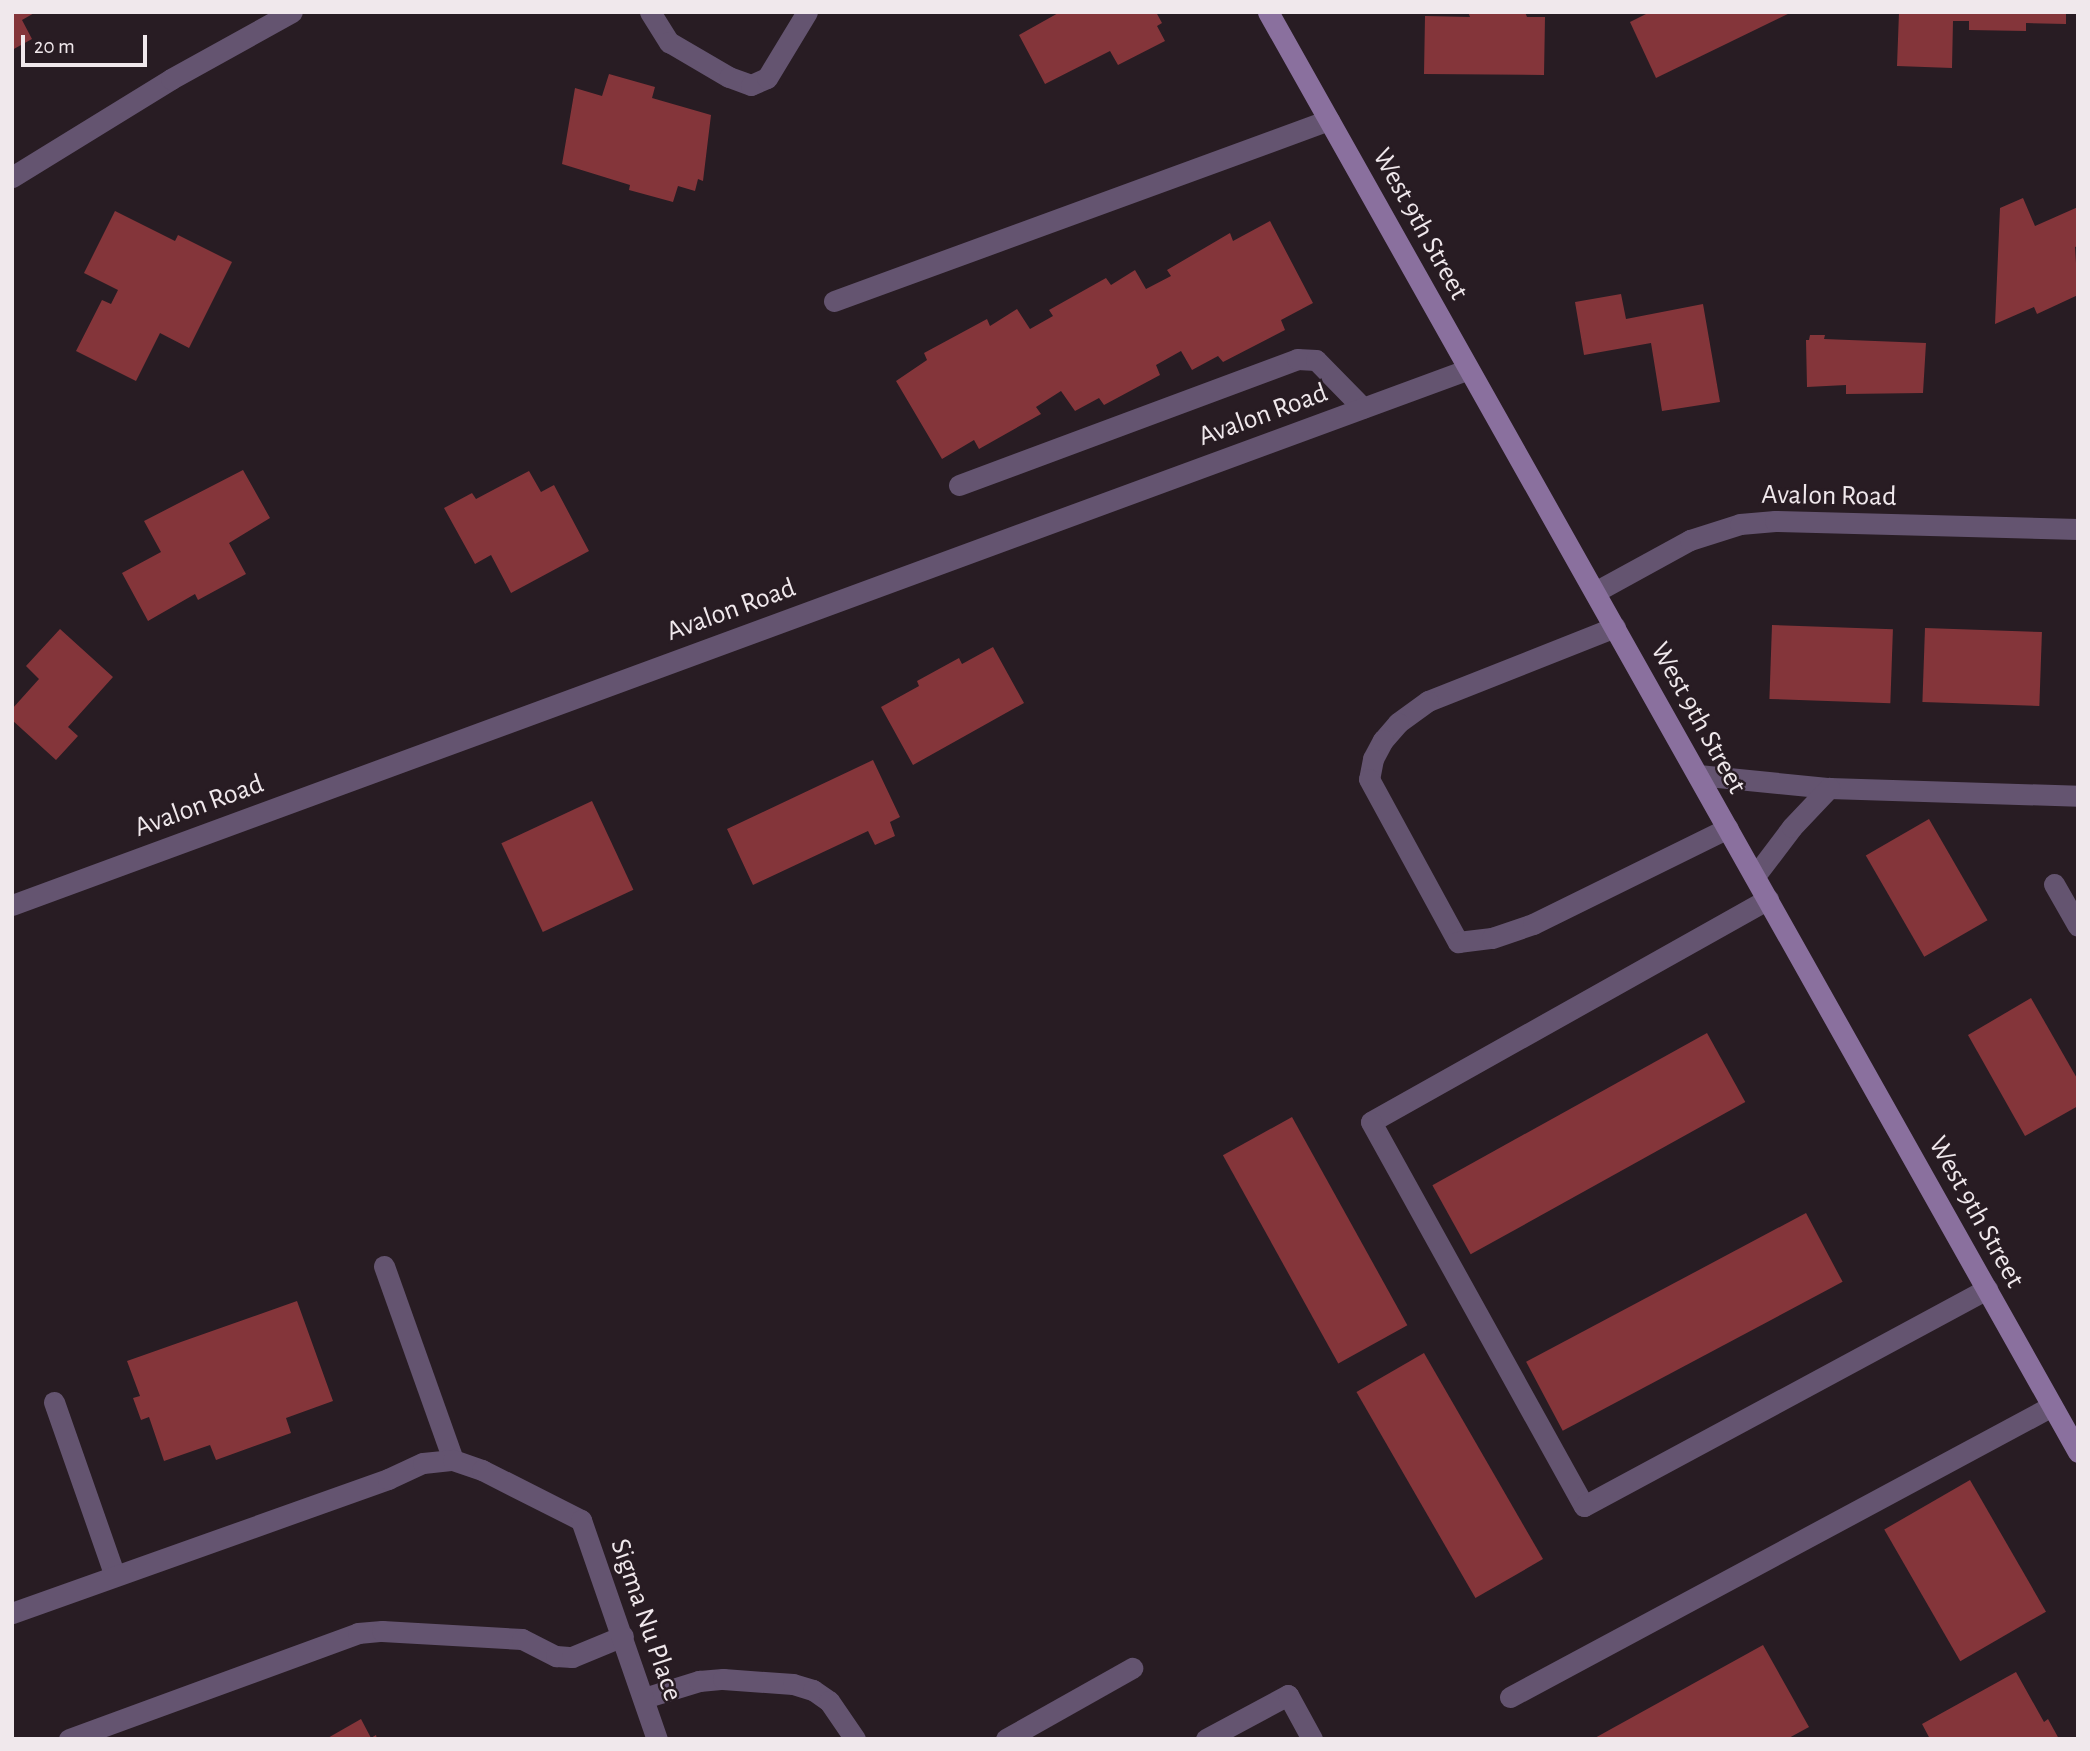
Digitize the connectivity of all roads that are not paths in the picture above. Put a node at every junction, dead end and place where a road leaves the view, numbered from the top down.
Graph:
1 (292, 12) edge
2 (650, 12) edge
3 (807, 12) edge
4 (1268, 12) edge
5 (1329, 120) junction
6 (12, 177) edge
7 (834, 301) dead end
8 (1469, 369) junction
9 (1363, 408) junction
10 (959, 485) dead end
11 (2078, 529) edge
12 (1595, 592) junction
13 (1615, 627) junction
14 (1698, 775) junction
15 (1829, 788) junction
16 (2078, 796) edge
17 (1728, 828) junction
18 (1755, 876) junction
19 (2054, 884) dead end
20 (1768, 899) junction
21 (12, 905) edge
22 (2078, 926) edge
23 (384, 1266) dead end
24 (1987, 1289) junction
25 (54, 1402) dead end
26 (2052, 1406) junction
27 (2078, 1452) edge
28 (453, 1460) junction
29 (115, 1576) junction
30 (12, 1613) edge
31 (623, 1636) junction
32 (1132, 1668) dead end
33 (1510, 1697) dead end
34 (644, 1698) junction
35 (69, 1739) edge
36 (657, 1739) edge
37 (855, 1739) edge
38 (1006, 1739) edge
39 (1206, 1739) edge
40 (1312, 1739) edge

1 - 6 street
2 - 3 street
4 - 5 main road, West 9th Street
5 - 7 street
5 - 8 main road, West 9th Street
8 - 9 street, Avalon Road
8 - 12 main road, West 9th Street
9 - 10 street
9 - 21 street, Avalon Road
11 - 12 street, Avalon Road
12 - 13 main road, West 9th Street
13 - 14 main road, West 9th Street
13 - 17 street
14 - 15 street
14 - 17 main road, West 9th Street
15 - 16 street
15 - 18 street
17 - 18 main road, West 9th Street
18 - 20 main road, West 9th Street
19 - 22 street
20 - 24 main road, West 9th Street
20 - 24 street
23 - 28 street
24 - 26 main road, West 9th Street
25 - 29 street
26 - 27 main road, West 9th Street
26 - 33 street
28 - 29 street
28 - 31 street, Sigma Nu Place
29 - 30 street
31 - 34 street, Sigma Nu Place
31 - 35 street
32 - 38 street
34 - 36 street, Sigma Nu Place
34 - 37 street
39 - 40 street

